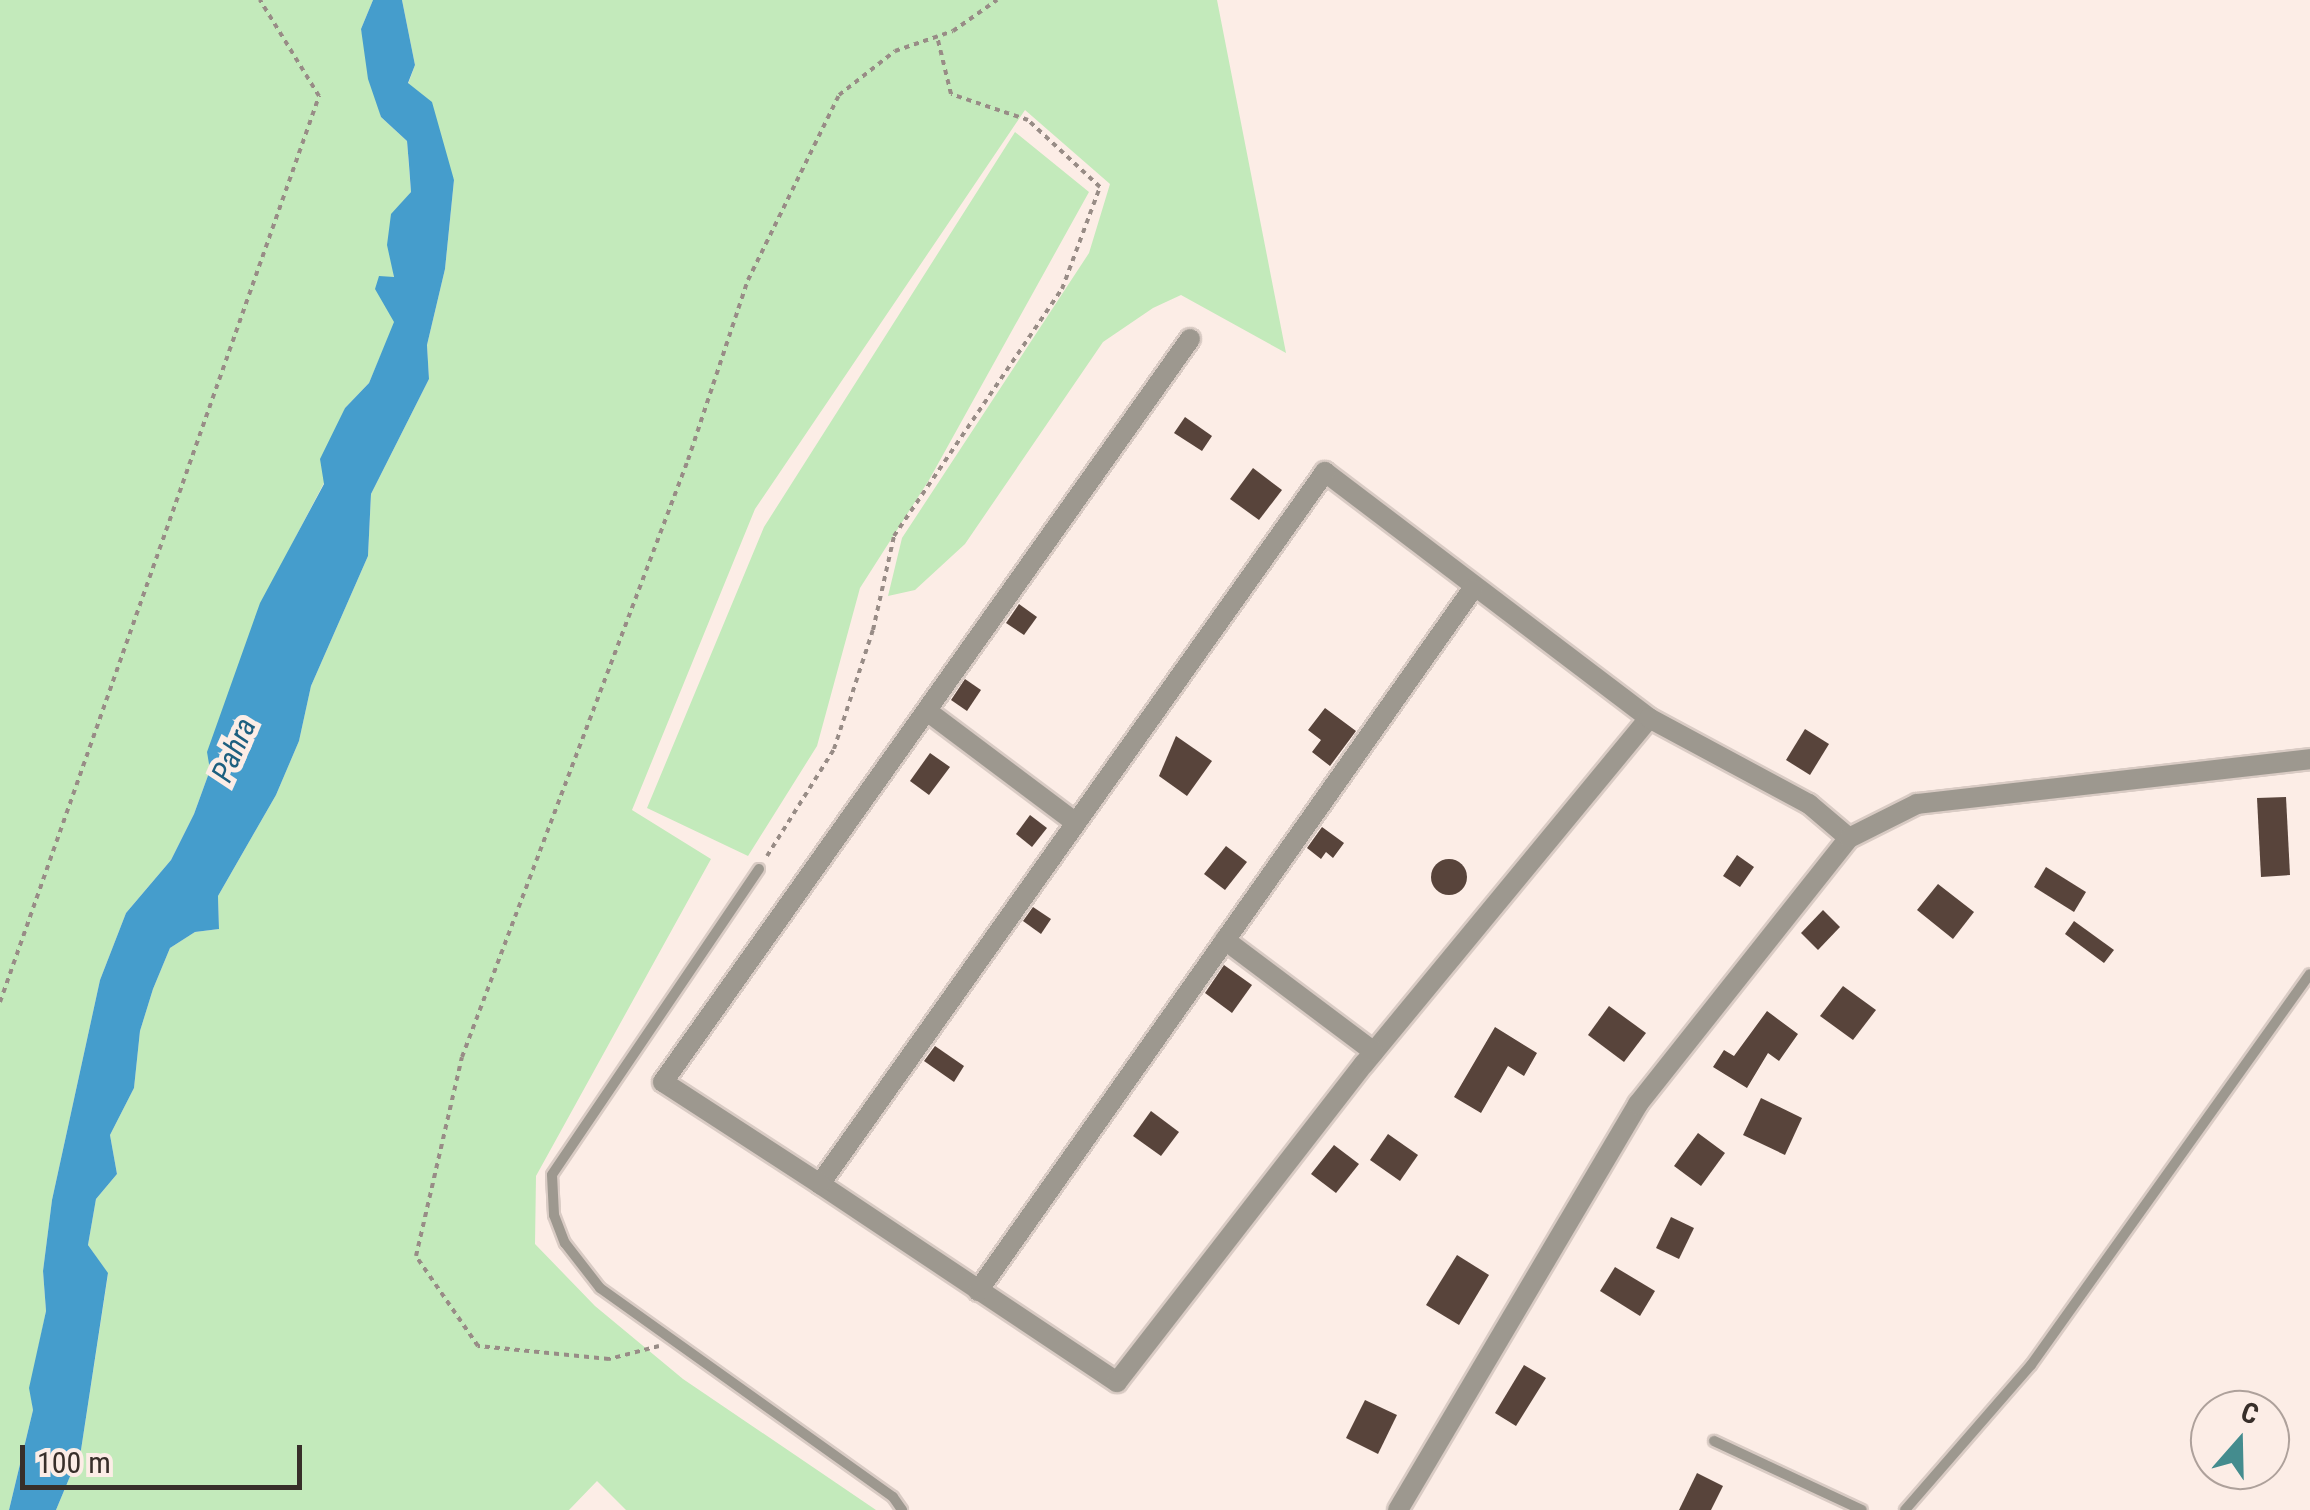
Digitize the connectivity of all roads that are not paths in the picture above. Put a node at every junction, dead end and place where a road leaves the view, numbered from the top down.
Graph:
1 (1190, 339) dead end
2 (1472, 590) junction
3 (927, 711) junction
4 (1649, 718) junction
5 (2310, 759) edge
6 (1076, 823) junction
7 (1849, 838) junction
8 (759, 868) road end
9 (1225, 940) junction
10 (2310, 974) edge
11 (1374, 1052) junction
12 (820, 1184) junction
13 (978, 1291) junction
14 (1714, 1441) dead end
15 (902, 1510) edge
16 (1398, 1510) edge
17 (1862, 1510) edge
18 (1905, 1510) edge

1 - 3 street
2 - 4 street
2 - 6 street
2 - 9 street
3 - 6 street
3 - 12 street
4 - 7 street
4 - 11 street
5 - 7 street
6 - 12 street
7 - 16 street
8 - 15 lane
9 - 11 street
9 - 13 street
10 - 18 lane
11 - 13 street
12 - 13 street
14 - 17 lane

